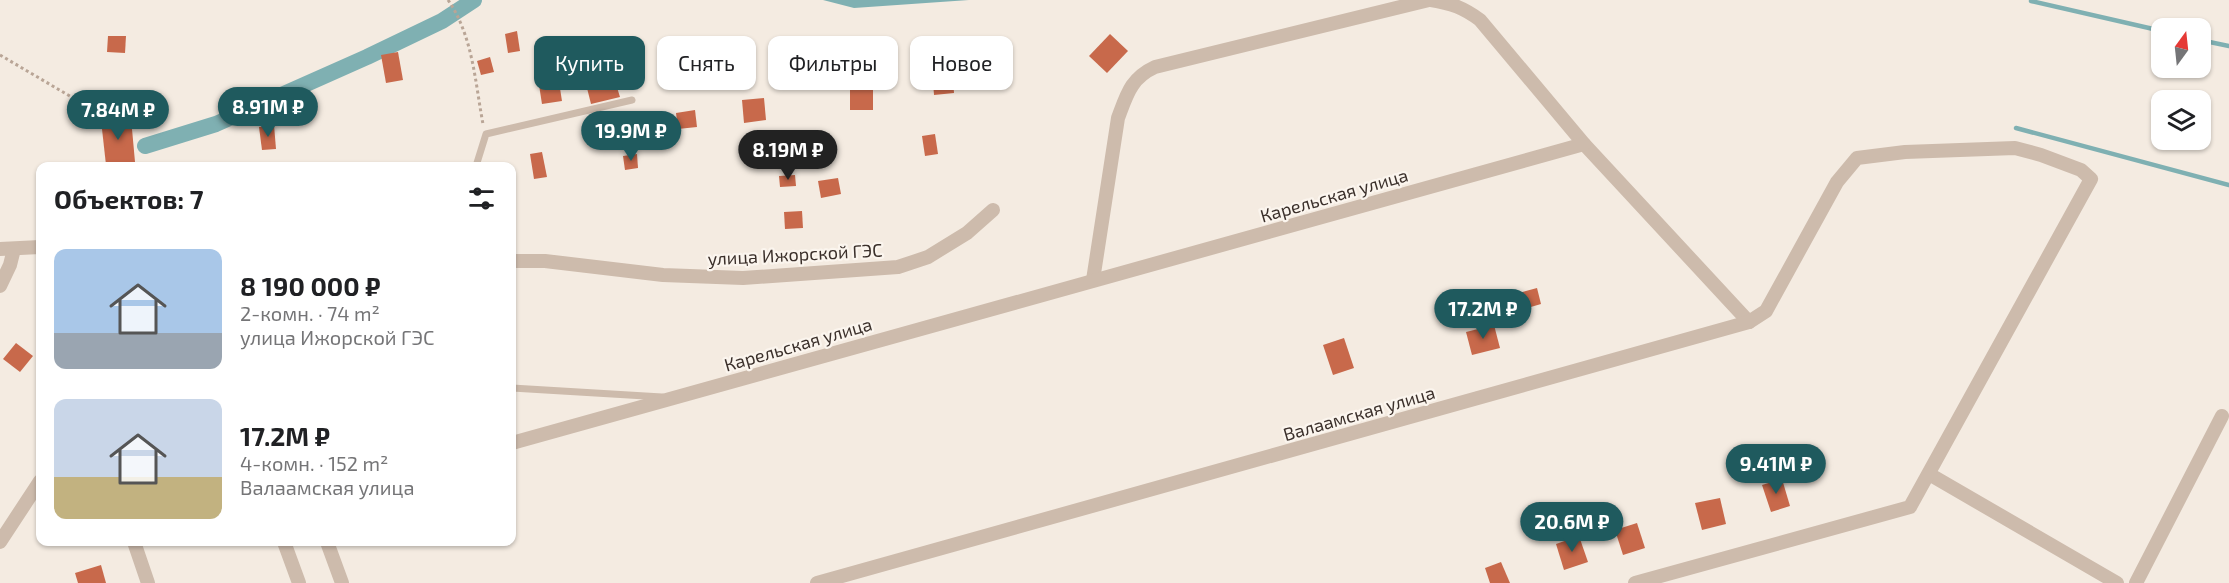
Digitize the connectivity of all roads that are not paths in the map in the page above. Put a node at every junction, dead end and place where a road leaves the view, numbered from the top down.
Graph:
1 (1430, 0) edge
2 (632, 100) dead end
3 (1584, 144) junction
4 (477, 162) edge
5 (993, 210) dead end
6 (36, 247) edge
7 (0, 249) edge
8 (14, 249) junction
9 (516, 261) edge
10 (1094, 280) junction
11 (0, 285) edge
12 (1749, 322) junction
13 (516, 388) edge
14 (670, 398) junction
15 (2222, 416) dead end
16 (516, 442) edge
17 (1929, 474) junction
18 (36, 487) edge
19 (0, 542) edge
20 (135, 546) edge
21 (285, 546) edge
22 (328, 546) edge
23 (148, 583) edge
24 (299, 583) edge
25 (342, 583) edge
26 (817, 583) edge
27 (1635, 583) edge
28 (2117, 583) edge
29 (2136, 583) edge

1 - 3 street
1 - 10 street
2 - 4 lane
3 - 10 street, Карельская улица
3 - 12 street
5 - 9 street, улица Ижорской ГЭС
6 - 8 street
7 - 8 street
8 - 11 street
10 - 14 street, Карельская улица
12 - 17 street, Валаамская улица
12 - 26 street, Валаамская улица
13 - 14 lane
14 - 16 street, Карельская улица
15 - 29 street
17 - 27 street
17 - 28 street
18 - 19 street
20 - 23 street
21 - 24 street
22 - 25 street

